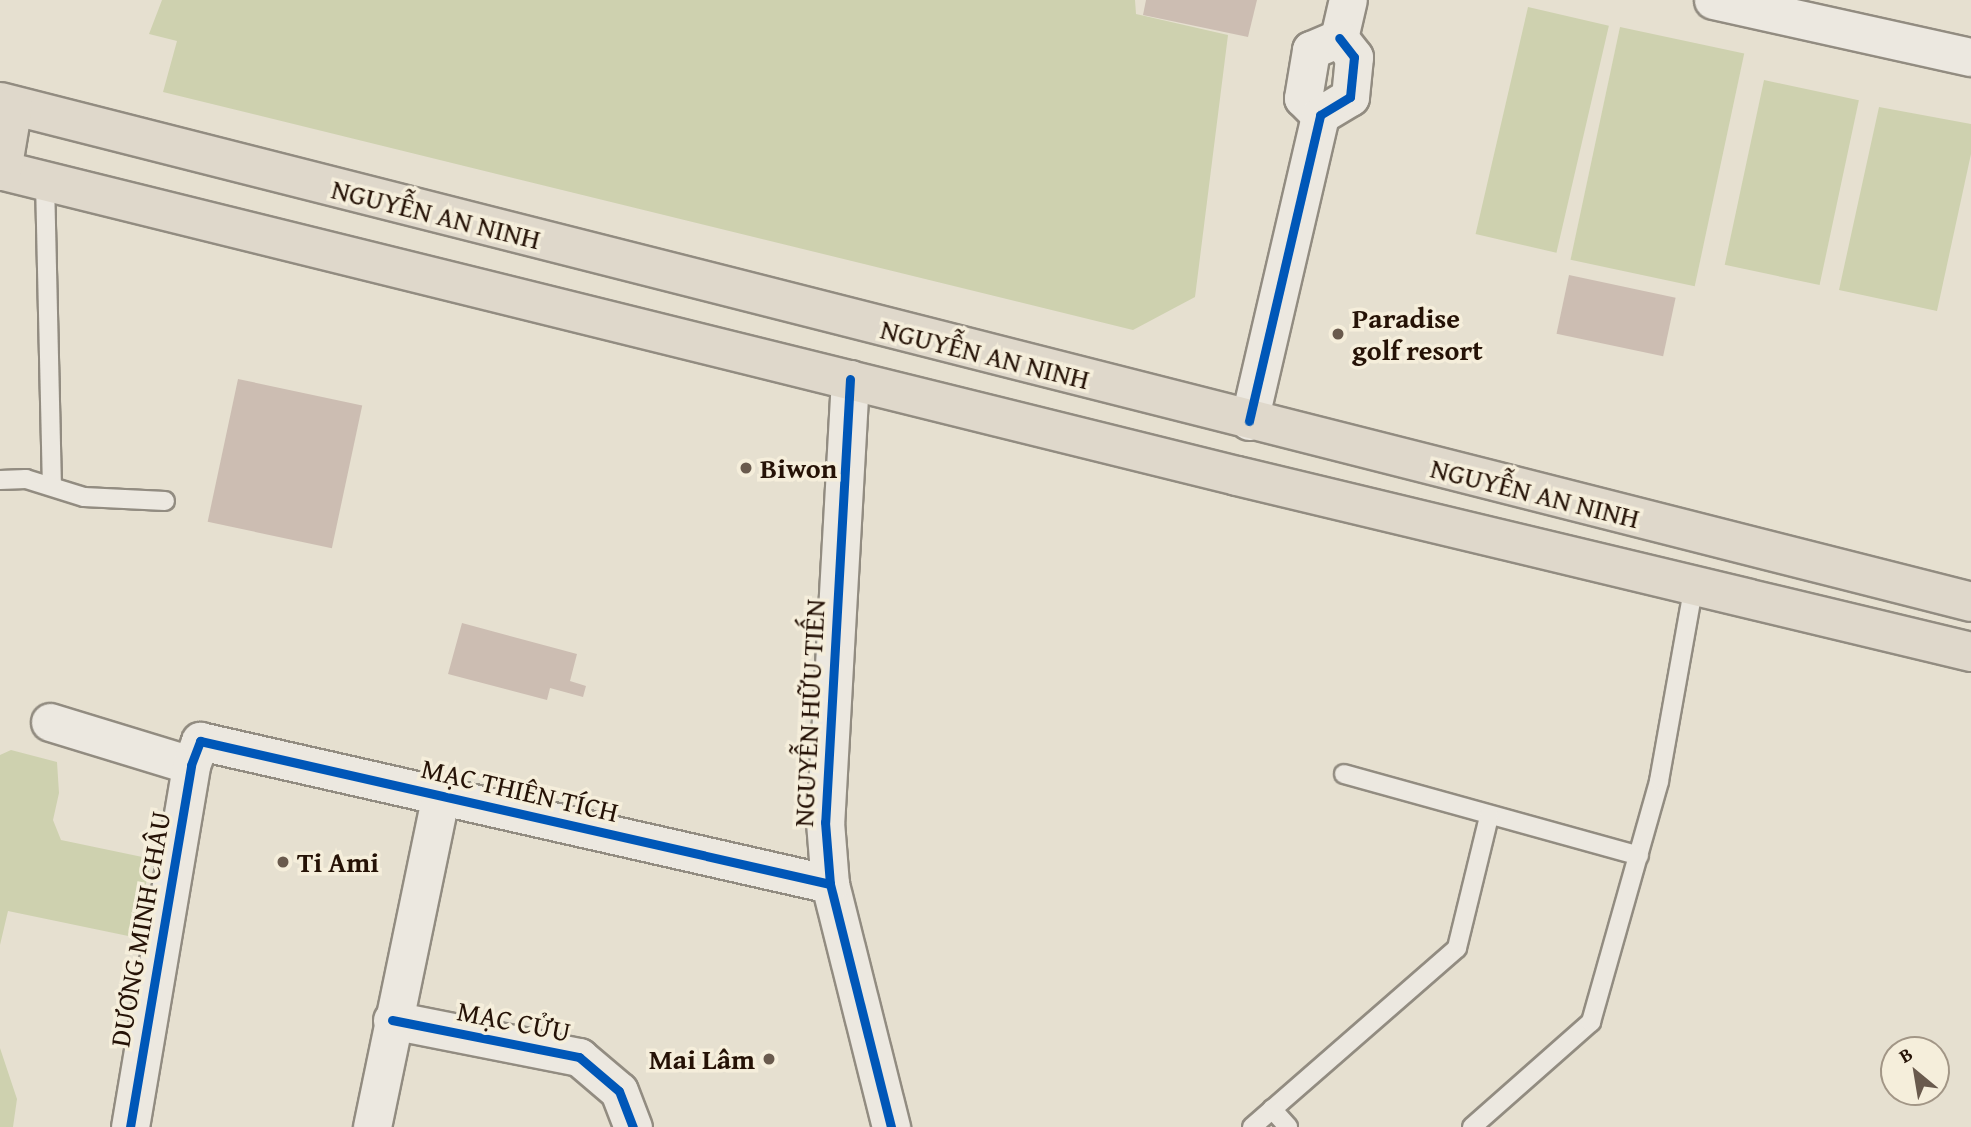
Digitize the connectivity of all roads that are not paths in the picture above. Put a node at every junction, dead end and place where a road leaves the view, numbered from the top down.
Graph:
1 (1348, 0) edge
2 (1713, 0) edge
3 (1971, 57) edge
4 (7, 104) edge
5 (1, 171) edge
6 (45, 181) junction
7 (850, 379) junction
8 (1249, 421) junction
9 (1237, 476) junction
10 (0, 480) edge
11 (52, 486) junction
12 (165, 501) dead end
13 (1694, 585) junction
14 (1971, 602) edge
15 (1971, 652) edge
16 (50, 722) dead end
17 (195, 753) junction
18 (1344, 774) dead end
19 (441, 795) junction
20 (1489, 817) junction
21 (1639, 856) junction
22 (830, 884) junction
23 (391, 1020) junction
24 (1272, 1110) junction
25 (130, 1127) edge
26 (372, 1127) edge
27 (633, 1127) edge
28 (891, 1127) edge
29 (1252, 1127) edge
30 (1288, 1127) edge
31 (1472, 1127) edge

1 - 8 street
2 - 3 street
4 - 5 main road
4 - 8 main road, NGUYỄN AN NINH
5 - 6 main road, NGUYỄN AN NINH
6 - 7 main road, NGUYỄN AN NINH
6 - 11 lane
7 - 9 main road, NGUYỄN AN NINH
7 - 22 street, NGUYỄN HỮU TIẾN
8 - 9 main road
8 - 14 main road, NGUYỄN AN NINH
9 - 13 main road, NGUYỄN AN NINH
10 - 11 lane
11 - 12 lane
13 - 15 main road, NGUYỄN AN NINH
13 - 21 lane
16 - 17 street, MẠC THIÊN TÍCH
17 - 19 street, MẠC THIÊN TÍCH
17 - 25 street, DƯƠNG MINH CHÂU
18 - 20 lane
19 - 22 street, MẠC THIÊN TÍCH
19 - 23 street
20 - 21 lane
20 - 24 lane
21 - 31 lane
22 - 28 street, NGUYỄN HỮU TIẾN
23 - 26 street
23 - 27 street, MẠC CỬU
24 - 29 lane
24 - 30 lane

